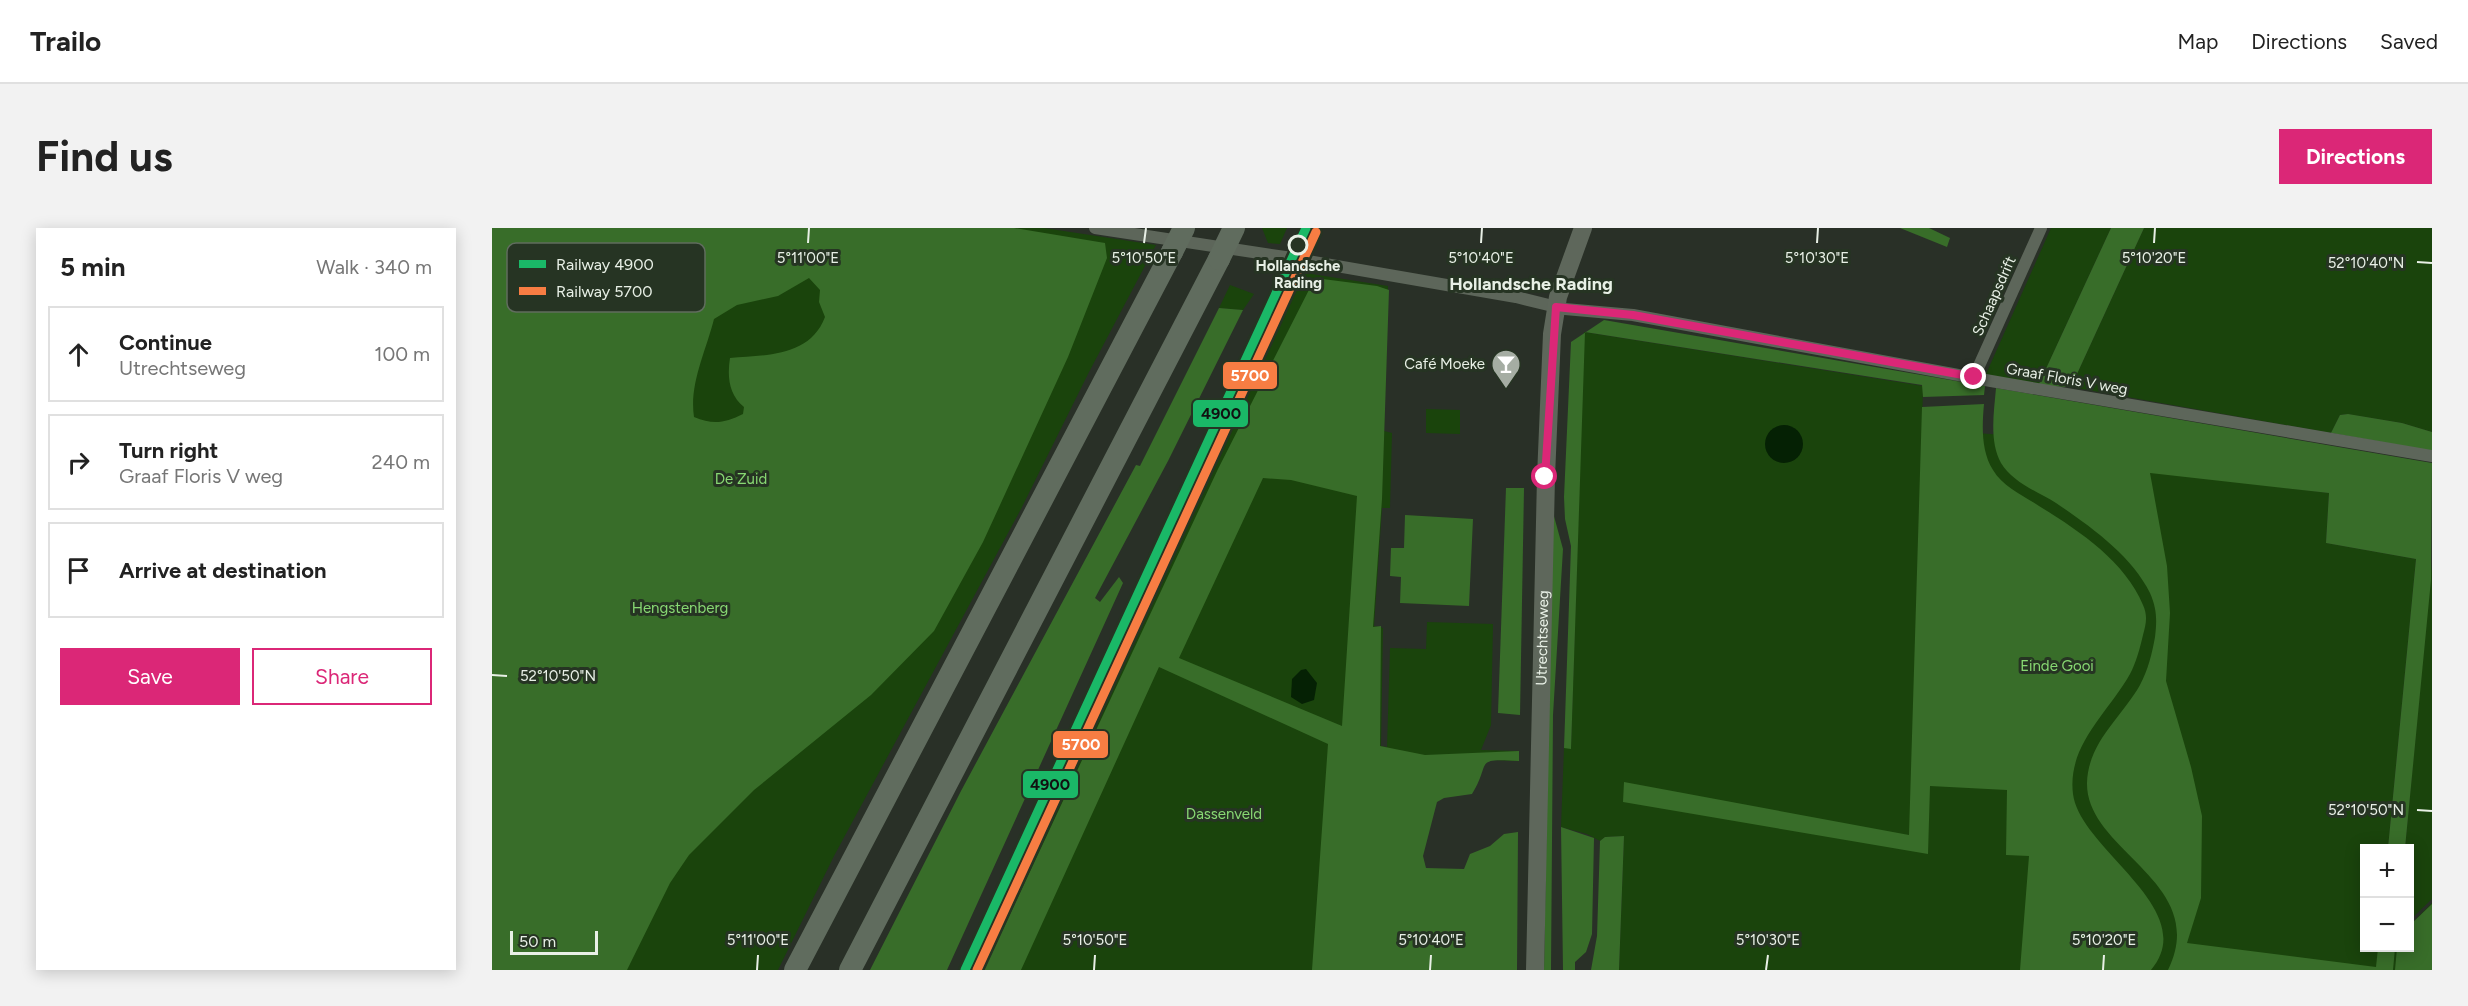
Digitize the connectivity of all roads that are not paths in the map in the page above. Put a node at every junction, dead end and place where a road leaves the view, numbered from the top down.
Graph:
1 (1095, 228) edge
2 (1184, 228) edge
3 (1234, 228) edge
4 (1583, 228) edge
5 (2041, 228) edge
6 (1143, 231) edge
7 (1556, 307) junction
8 (1974, 377) junction
9 (2432, 456) edge
10 (795, 970) edge
11 (850, 970) edge
12 (1535, 970) edge

1 - 6 street, Graaf Floris V weg
2 - 10 highway, bridge
3 - 11 highway, bridge
4 - 7 main road, Utrechtseweg
5 - 8 street, Schaapsdrift
6 - 7 street, Graaf Floris V weg
7 - 8 street, Graaf Floris V weg
7 - 12 main road, Utrechtseweg
8 - 9 street, Graaf Floris V weg

